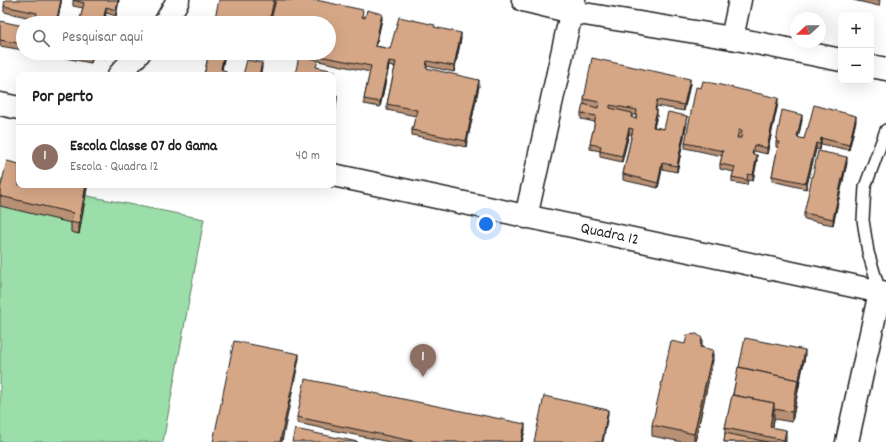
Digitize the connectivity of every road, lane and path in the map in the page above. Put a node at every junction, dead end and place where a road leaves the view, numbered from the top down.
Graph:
1 (165, 0) edge
2 (178, 0) edge
3 (523, 0) edge
4 (740, 0) edge
5 (573, 6) edge
6 (164, 16) edge
7 (168, 16) edge
8 (732, 38) junction
9 (838, 59) edge
10 (133, 60) edge
11 (874, 67) edge
12 (886, 69) edge
13 (122, 72) edge
14 (0, 104) edge
15 (16, 107) edge
16 (886, 130) edge
17 (336, 176) edge
18 (526, 217) junction
19 (883, 293) edge
20 (847, 442) edge

1 - 6 street
2 - 7 street
3 - 5 street
4 - 8 street
5 - 8 street
5 - 18 street
8 - 9 street
10 - 13 street
11 - 12 street
14 - 15 street
16 - 19 lane
17 - 18 street, Quadra 12
18 - 19 street, Quadra 12
19 - 20 street

